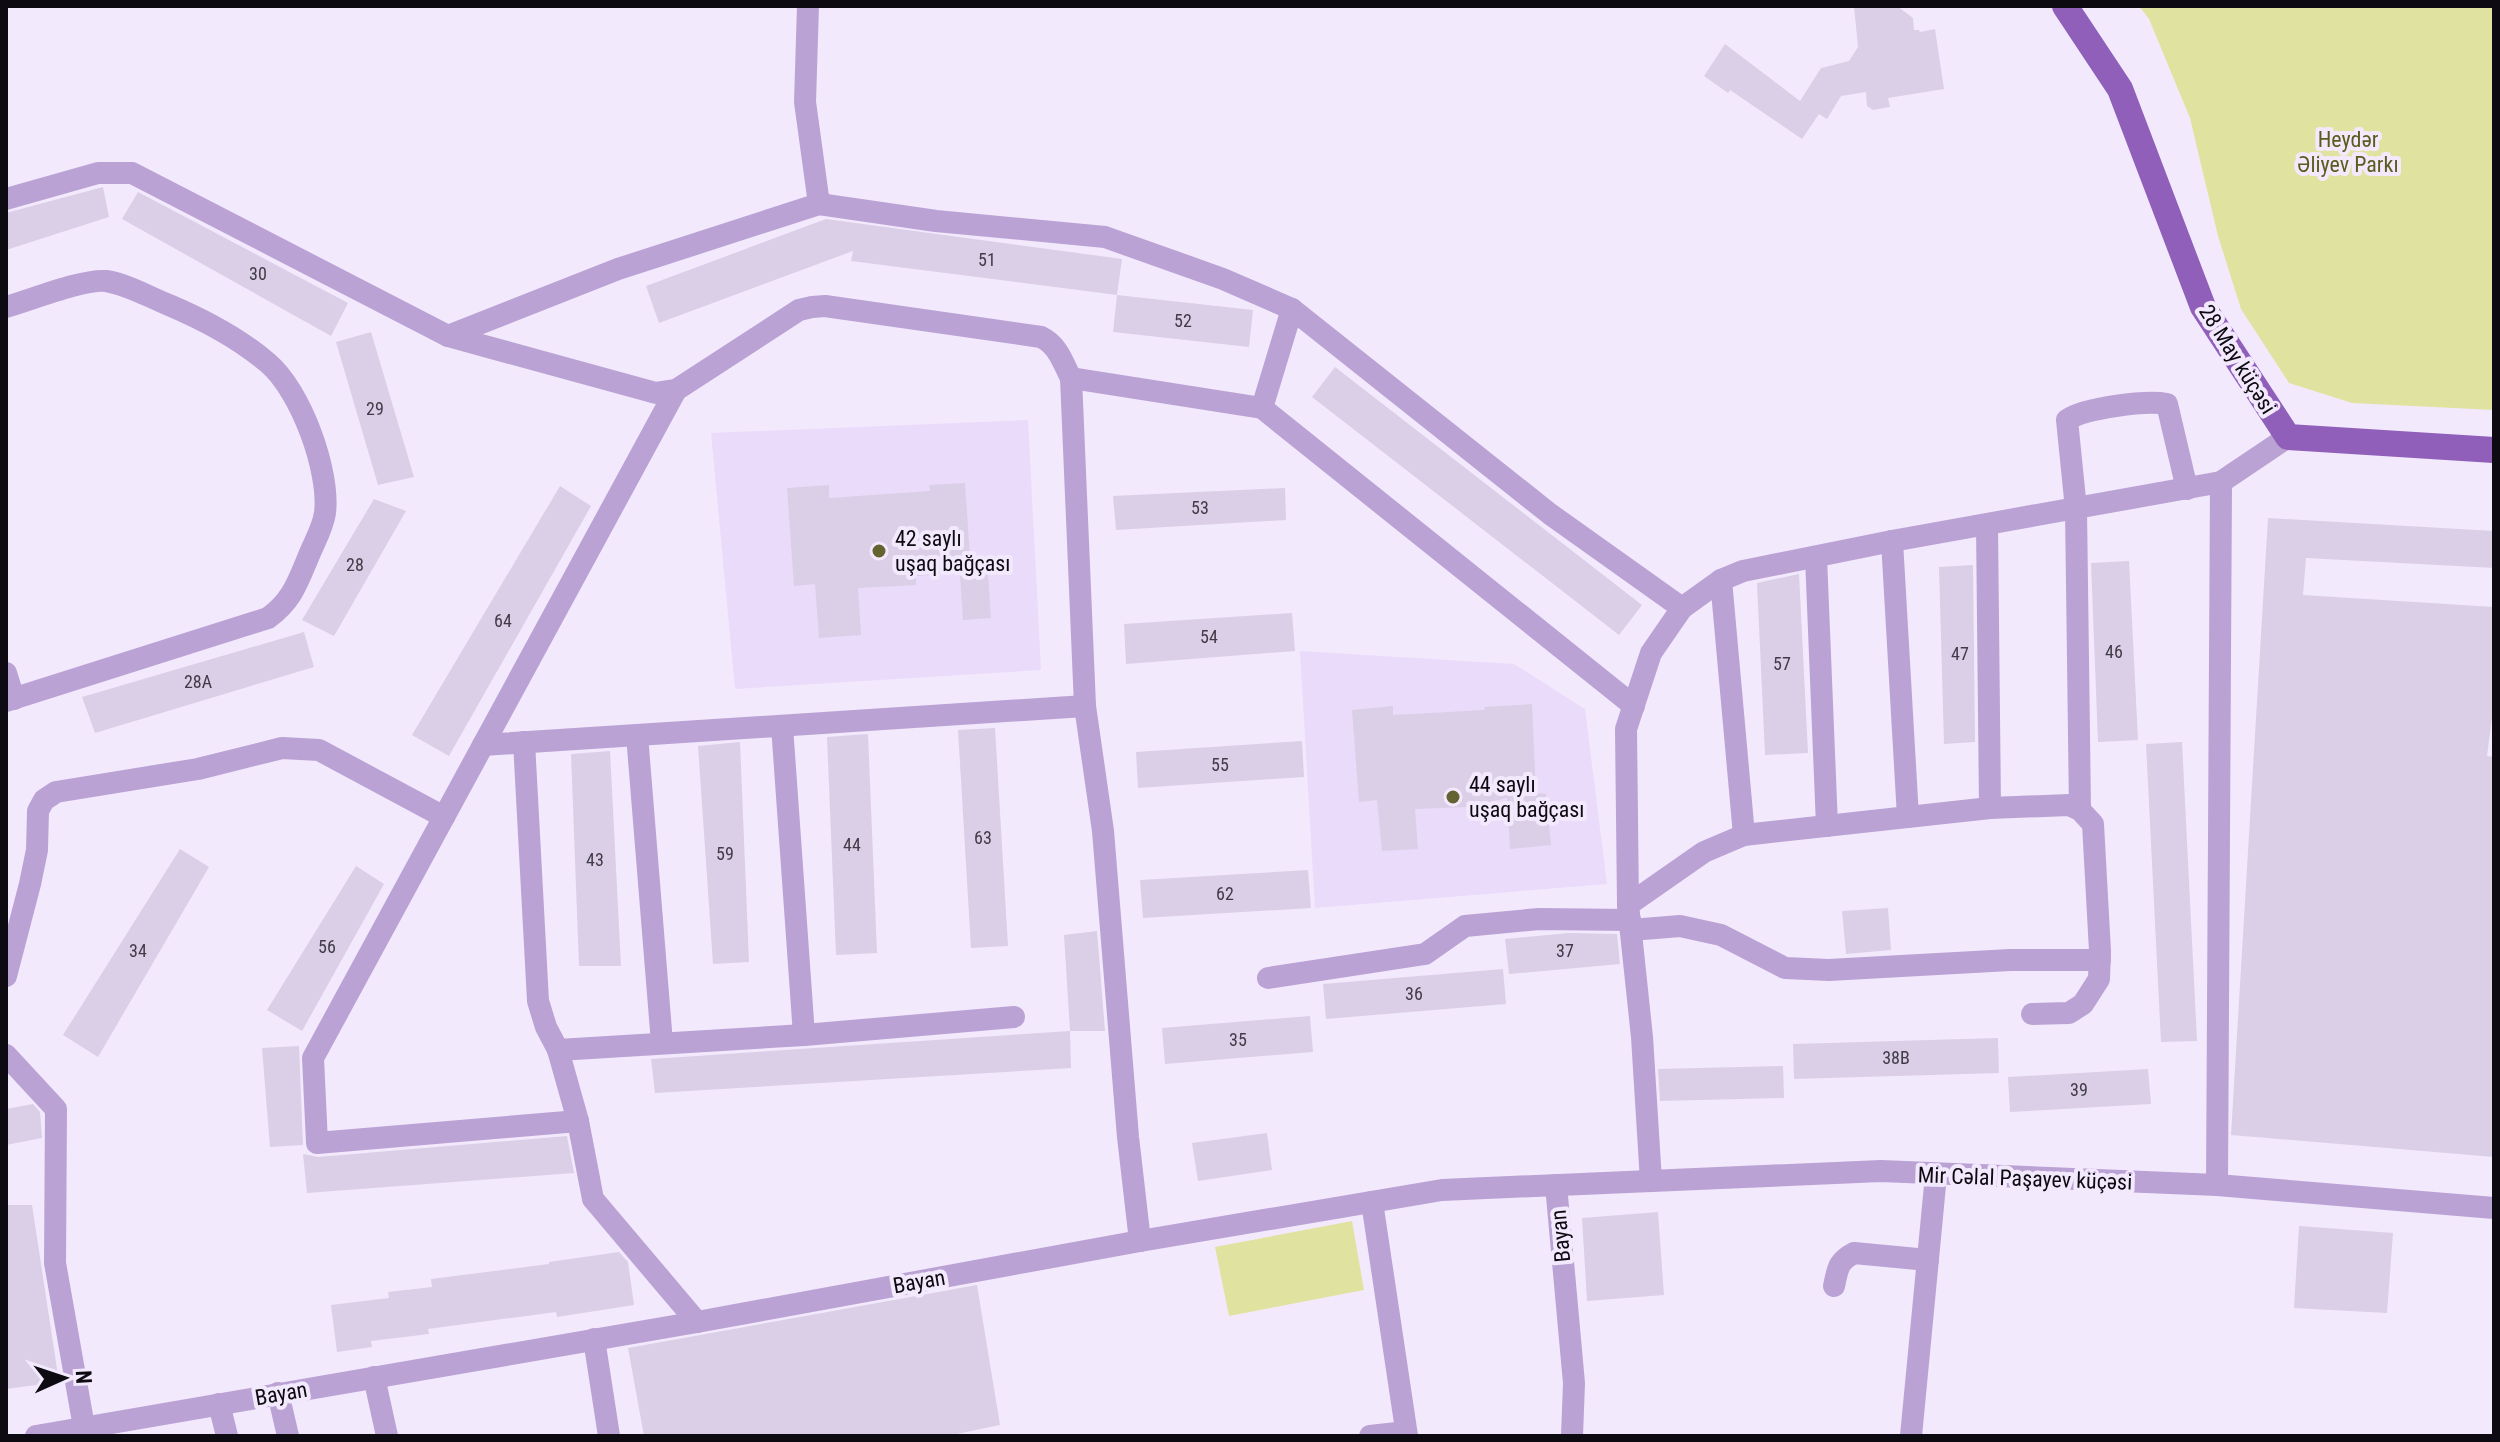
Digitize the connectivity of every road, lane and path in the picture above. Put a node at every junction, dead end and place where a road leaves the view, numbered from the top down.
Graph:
1 (808, 6) edge
2 (2065, 6) edge
3 (6, 199) edge
4 (819, 204) junction
5 (6, 307) edge
6 (1292, 309) junction
7 (448, 336) junction
8 (1071, 378) junction
9 (676, 390) junction
10 (1262, 408) junction
11 (2288, 437) junction
12 (2494, 450) edge
13 (2221, 482) junction
14 (2187, 489) junction
15 (2076, 509) junction
16 (1987, 525) junction
17 (1892, 541) junction
18 (1816, 557) junction
19 (1721, 580) junction
20 (1682, 608) junction
21 (6, 673) edge
22 (10, 700) edge
23 (1085, 706) junction
24 (1634, 706) junction
25 (782, 726) junction
26 (637, 735) junction
27 (524, 742) junction
28 (483, 745) junction
29 (1990, 808) junction
30 (2080, 810) junction
31 (444, 817) junction
32 (1908, 817) junction
33 (1827, 826) junction
34 (1744, 835) junction
35 (1630, 918) junction
36 (2100, 960) junction
37 (6, 976) edge
38 (1268, 978) dead end
39 (2032, 1014) dead end
40 (1014, 1017) dead end
41 (804, 1035) junction
42 (662, 1043) junction
43 (558, 1050) junction
44 (6, 1055) edge
45 (578, 1121) junction
46 (1936, 1175) junction
47 (1651, 1181) junction
48 (1556, 1185) junction
49 (2217, 1185) junction
50 (1372, 1202) junction
51 (2494, 1208) edge
52 (1140, 1241) junction
53 (1928, 1260) junction
54 (1834, 1286) dead end
55 (697, 1322) junction
56 (594, 1339) junction
57 (374, 1377) junction
58 (278, 1393) junction
59 (219, 1404) junction
60 (84, 1427) junction
61 (1407, 1434) edge
62 (36, 1436) edge
63 (227, 1436) edge
64 (288, 1436) edge
65 (387, 1436) edge
66 (609, 1436) edge
67 (1370, 1436) edge
68 (1572, 1436) edge
69 (1911, 1436) edge

1 - 4 street
2 - 11 main road, 28 May küçəsi
3 - 7 street
4 - 6 street
4 - 7 street
5 - 22 street
6 - 10 street
6 - 20 street
7 - 9 street
8 - 9 street
8 - 10 street
8 - 23 street
9 - 28 street
10 - 24 street
11 - 12 main road, 28 May küçəsi
11 - 13 street
13 - 14 street
13 - 49 street
14 - 15 street
14 - 15 street
15 - 16 street
15 - 30 street
16 - 17 street
16 - 29 street
17 - 18 street
17 - 32 street
18 - 19 street
18 - 33 street
19 - 20 street
19 - 34 street
20 - 24 street
21 - 22 street
23 - 25 street
23 - 52 street
24 - 35 street
25 - 26 street
25 - 41 street
26 - 27 street
26 - 42 street
27 - 28 street
27 - 43 street
28 - 31 street
29 - 30 street
29 - 32 street
30 - 36 street
31 - 37 street
31 - 45 street
32 - 33 street
33 - 34 street
34 - 35 street
35 - 36 street
35 - 38 street
35 - 47 street
36 - 39 street
40 - 41 street
41 - 42 street
42 - 43 street
43 - 45 street
44 - 60 street
45 - 55 street
46 - 47 street, Mir Cəlal Paşayev küçəsi
46 - 49 street, Mir Cəlal Paşayev küçəsi
46 - 53 street
47 - 48 street, Mir Cəlal Paşayev küçəsi
48 - 50 street, Bayan
48 - 68 street, Bayan
49 - 51 street, Mir Cəlal Paşayev küçəsi
50 - 52 street, Bayan
50 - 61 street
52 - 55 street, Bayan
53 - 54 street
53 - 69 street
55 - 56 street, Bayan
56 - 57 street, Bayan
56 - 66 street
57 - 58 street, Bayan
57 - 65 street
58 - 59 street, Bayan
58 - 64 street
59 - 60 street, Bayan
59 - 63 street
60 - 62 street, Bayan
61 - 67 street

